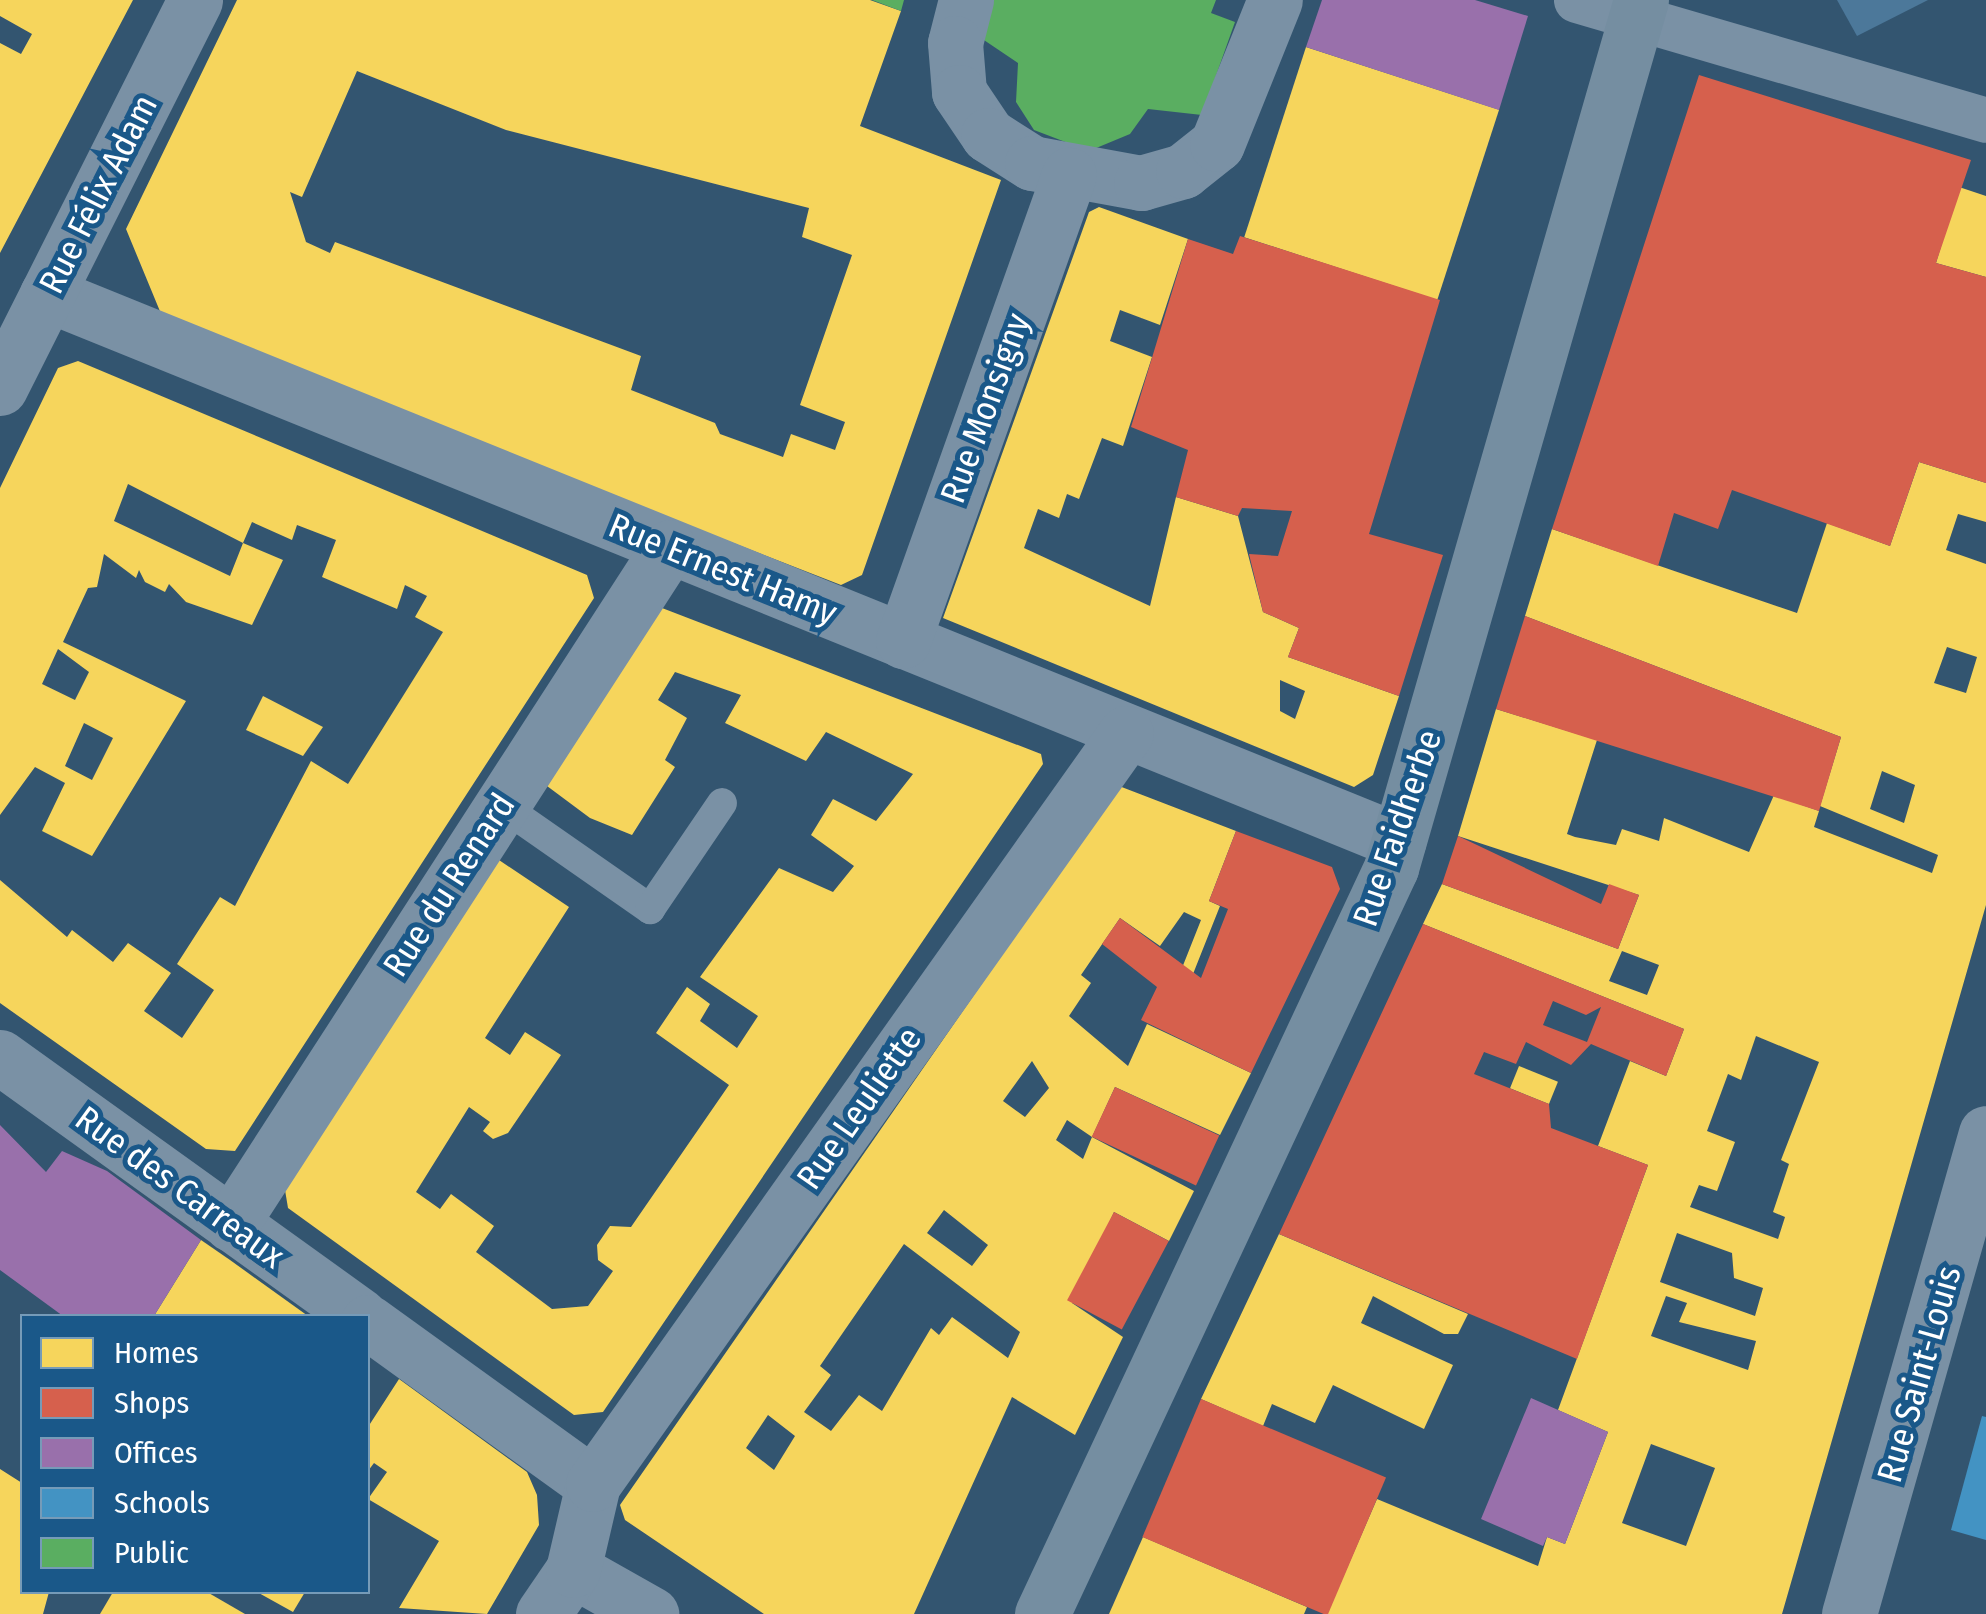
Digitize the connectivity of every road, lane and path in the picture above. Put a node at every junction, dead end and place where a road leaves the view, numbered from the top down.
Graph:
1 (195, 0) edge
2 (966, 0) edge
3 (1275, 0) edge
4 (1576, 0) edge
5 (1638, 9) edge
6 (1986, 120) edge
7 (1069, 175) junction
8 (47, 294) junction
9 (0, 388) edge
10 (668, 547) junction
11 (903, 641) junction
12 (1126, 732) junction
13 (722, 803) dead end
14 (501, 804) junction
15 (1399, 841) junction
16 (0, 1057) edge
17 (1986, 1133) edge
18 (230, 1224) junction
19 (357, 1314) edge
20 (370, 1323) edge
21 (593, 1484) junction
22 (573, 1570) junction
23 (542, 1614) edge
24 (651, 1614) edge
25 (1042, 1614) edge
26 (1850, 1614) edge

1 - 8 street, Rue Félix Adam
2 - 7 street
3 - 7 street
4 - 5 street
5 - 6 street
5 - 15 main road, Rue Faidherbe
7 - 11 street, Rue Monsigny
8 - 9 street, Rue Félix Adam
8 - 10 street, Rue Ernest Hamy
10 - 11 street, Rue Ernest Hamy
10 - 14 street, Rue du Renard
11 - 12 street, Rue Ernest Hamy
12 - 15 street, Rue Ernest Hamy
12 - 21 street, Rue Leuliette
13 - 14 lane
14 - 18 street, Rue du Renard
15 - 25 main road, Rue Faidherbe
16 - 18 street, Rue des Carreaux
17 - 26 street, Rue Saint-Louis
18 - 19 street, Rue des Carreaux
20 - 21 street
21 - 22 street
22 - 23 street
22 - 24 street

